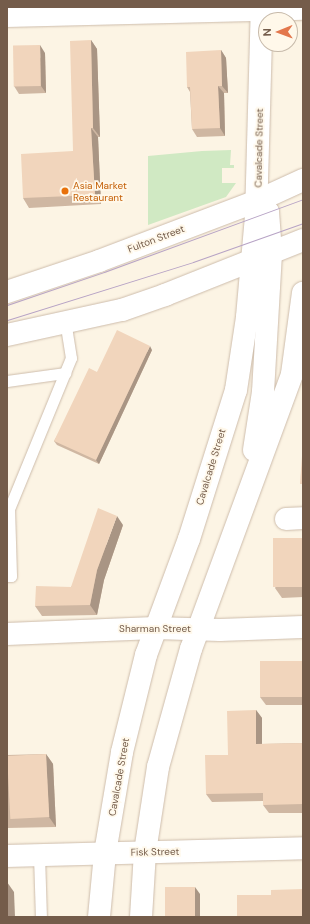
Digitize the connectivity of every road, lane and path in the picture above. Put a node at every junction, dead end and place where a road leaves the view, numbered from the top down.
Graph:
1 (262, 8) edge
2 (303, 9) edge
3 (7, 16) edge
4 (303, 180) edge
5 (257, 200) junction
6 (303, 240) edge
7 (262, 256) junction
8 (7, 292) edge
9 (303, 297) edge
10 (65, 322) junction
11 (7, 335) edge
12 (65, 373) junction
13 (7, 381) edge
14 (246, 499) junction
15 (7, 576) edge
16 (303, 627) edge
17 (155, 628) junction
18 (198, 629) junction
19 (7, 634) edge
20 (303, 848) edge
21 (145, 852) junction
22 (105, 853) junction
23 (39, 855) junction
24 (7, 856) edge
25 (40, 917) edge
26 (99, 917) edge
27 (141, 917) edge

1 - 2 main road
1 - 3 main road
1 - 5 main road, Cavalcade Street
4 - 5 main road, Fulton Street
5 - 7 main road
5 - 8 main road, Fulton Street
6 - 7 main road
7 - 10 main road
7 - 14 main road
7 - 17 main road, Cavalcade Street
9 - 14 main road
10 - 11 main road
10 - 12 lane
12 - 13 lane
12 - 15 lane
14 - 18 main road
16 - 18 main road, Sharman Street
17 - 18 main road, Sharman Street
17 - 19 main road, Sharman Street
17 - 22 main road, Cavalcade Street
18 - 21 main road
20 - 21 main road, Fisk Street
21 - 22 main road, Fisk Street
21 - 27 main road
22 - 23 main road, Fisk Street
22 - 26 main road, Cavalcade Street
23 - 24 main road, Fisk Street
23 - 25 lane

